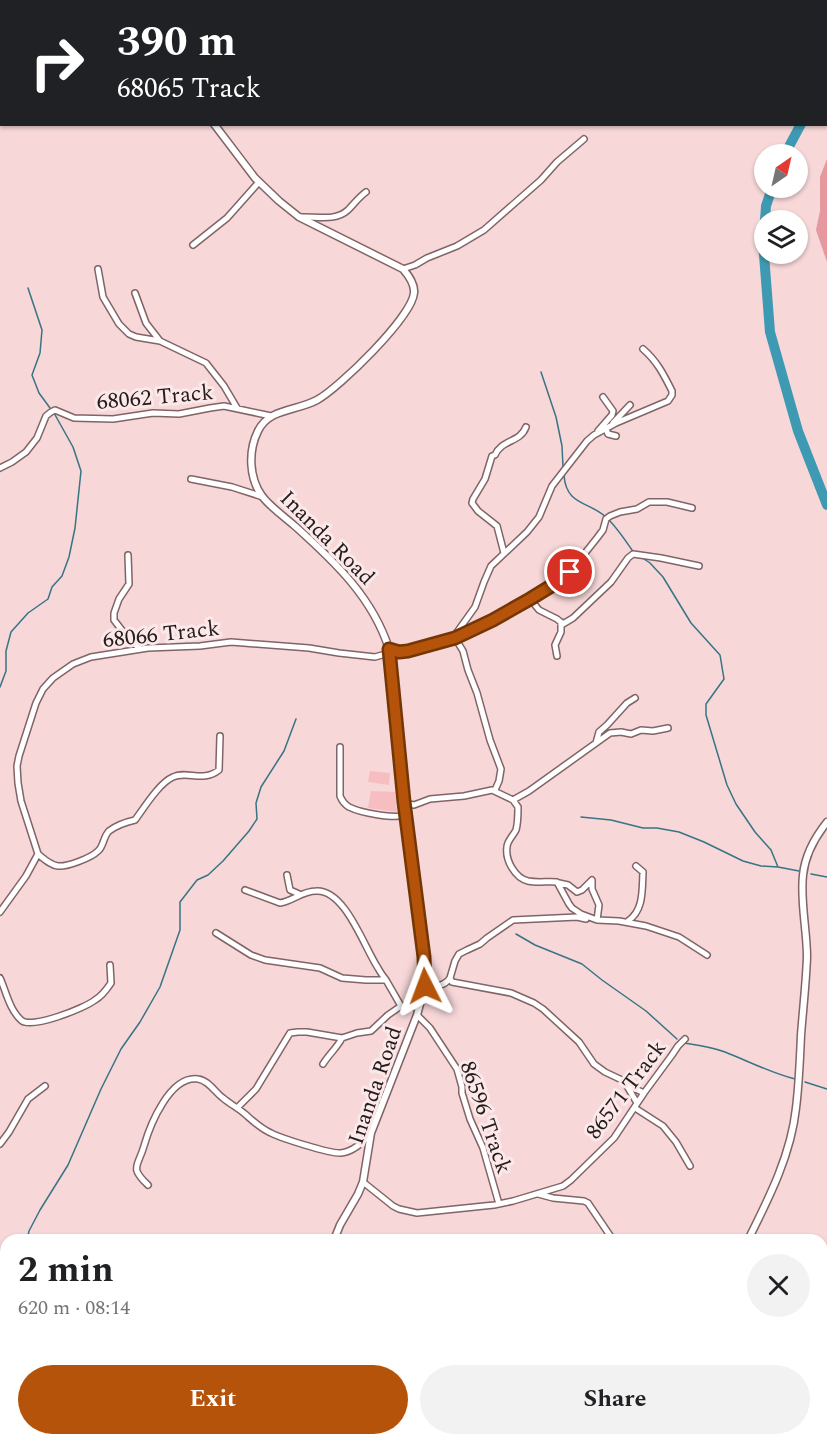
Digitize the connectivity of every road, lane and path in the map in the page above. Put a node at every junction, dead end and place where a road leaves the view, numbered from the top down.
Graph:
1 (215, 126) edge
2 (584, 139) dead end
3 (260, 182) junction
4 (366, 192) dead end
5 (299, 217) junction
6 (193, 245) dead end
7 (98, 269) dead end
8 (403, 269) junction
9 (135, 293) dead end
10 (160, 341) junction
11 (643, 349) dead end
12 (603, 396) dead end
13 (630, 405) dead end
14 (237, 408) junction
15 (270, 416) junction
16 (526, 427) dead end
17 (605, 430) junction
18 (595, 434) junction
19 (616, 436) dead end
20 (0, 468) edge
21 (191, 479) dead end
22 (262, 497) junction
23 (692, 508) dead end
24 (504, 553) junction
25 (128, 555) dead end
26 (699, 566) dead end
27 (530, 599) junction
28 (561, 622) junction
29 (455, 638) junction
30 (140, 649) junction
31 (389, 651) junction
32 (558, 656) dead end
33 (635, 698) dead end
34 (668, 728) dead end
35 (220, 736) dead end
36 (596, 743) junction
37 (340, 747) dead end
38 (495, 790) junction
39 (513, 800) junction
40 (404, 802) junction
41 (406, 816) junction
42 (827, 822) edge
43 (38, 854) junction
44 (636, 866) dead end
45 (287, 875) dead end
46 (559, 884) junction
47 (245, 890) dead end
48 (299, 894) junction
49 (0, 912) edge
50 (594, 920) junction
51 (626, 922) junction
52 (216, 933) dead end
53 (707, 955) dead end
54 (110, 965) dead end
55 (0, 978) edge
56 (450, 978) junction
57 (386, 980) junction
58 (425, 986) junction
59 (420, 1003) junction
60 (401, 1006) junction
61 (417, 1015) junction
62 (342, 1038) junction
63 (685, 1039) dead end
64 (323, 1064) dead end
65 (627, 1085) junction
66 (45, 1086) dead end
67 (644, 1094) junction
68 (636, 1105) junction
69 (237, 1108) junction
70 (371, 1133) junction
71 (0, 1144) edge
72 (690, 1166) dead end
73 (363, 1182) junction
74 (148, 1185) dead end
75 (537, 1194) junction
76 (499, 1204) junction
77 (336, 1234) edge
78 (609, 1234) edge
79 (751, 1234) edge

1 - 3 street
2 - 8 street
3 - 5 street
3 - 6 street
4 - 5 street
5 - 8 street
7 - 10 street
8 - 15 street
9 - 10 street
10 - 14 street
11 - 17 street
12 - 18 street
13 - 17 street
14 - 15 street, 68062 Track
14 - 20 street, 68062 Track
15 - 22 street, Inanda Road
16 - 24 street
17 - 18 street
17 - 19 street
18 - 24 street
21 - 22 street
22 - 31 street, Inanda Road
23 - 27 street, 68066 Track
24 - 29 street
25 - 30 street
26 - 28 street
27 - 28 street
27 - 29 street, 68066 Track
28 - 32 street
29 - 31 street, 68066 Track
29 - 38 street
30 - 31 street, 68066 Track
30 - 43 street, 68066 Track
31 - 40 street, Inanda Road
33 - 36 street
34 - 36 street
35 - 43 street
36 - 39 street
37 - 41 street
38 - 39 street
38 - 40 street
39 - 46 street
40 - 41 street, Inanda Road
41 - 58 street, Inanda Road
42 - 79 street
43 - 49 street
44 - 51 street
45 - 48 street
46 - 50 street
46 - 50 street
47 - 48 street
48 - 57 street
50 - 51 street
50 - 56 street
51 - 53 street
52 - 57 street
54 - 55 street
56 - 58 street
56 - 65 street
57 - 60 street
58 - 59 street, Inanda Road
59 - 60 street
59 - 61 street, Inanda Road
60 - 62 street
61 - 70 street, Inanda Road
61 - 76 street, 86596 Track
62 - 64 street
62 - 69 street
63 - 67 street, 86571 Track
65 - 67 street
65 - 68 street
66 - 71 street
67 - 68 street, 86571 Track
68 - 72 street
68 - 75 street, 86571 Track
69 - 70 street
69 - 74 street
70 - 73 street, Inanda Road
73 - 76 street, 86571 Track
73 - 77 street, Inanda Road
75 - 76 street, 86571 Track
75 - 78 street

